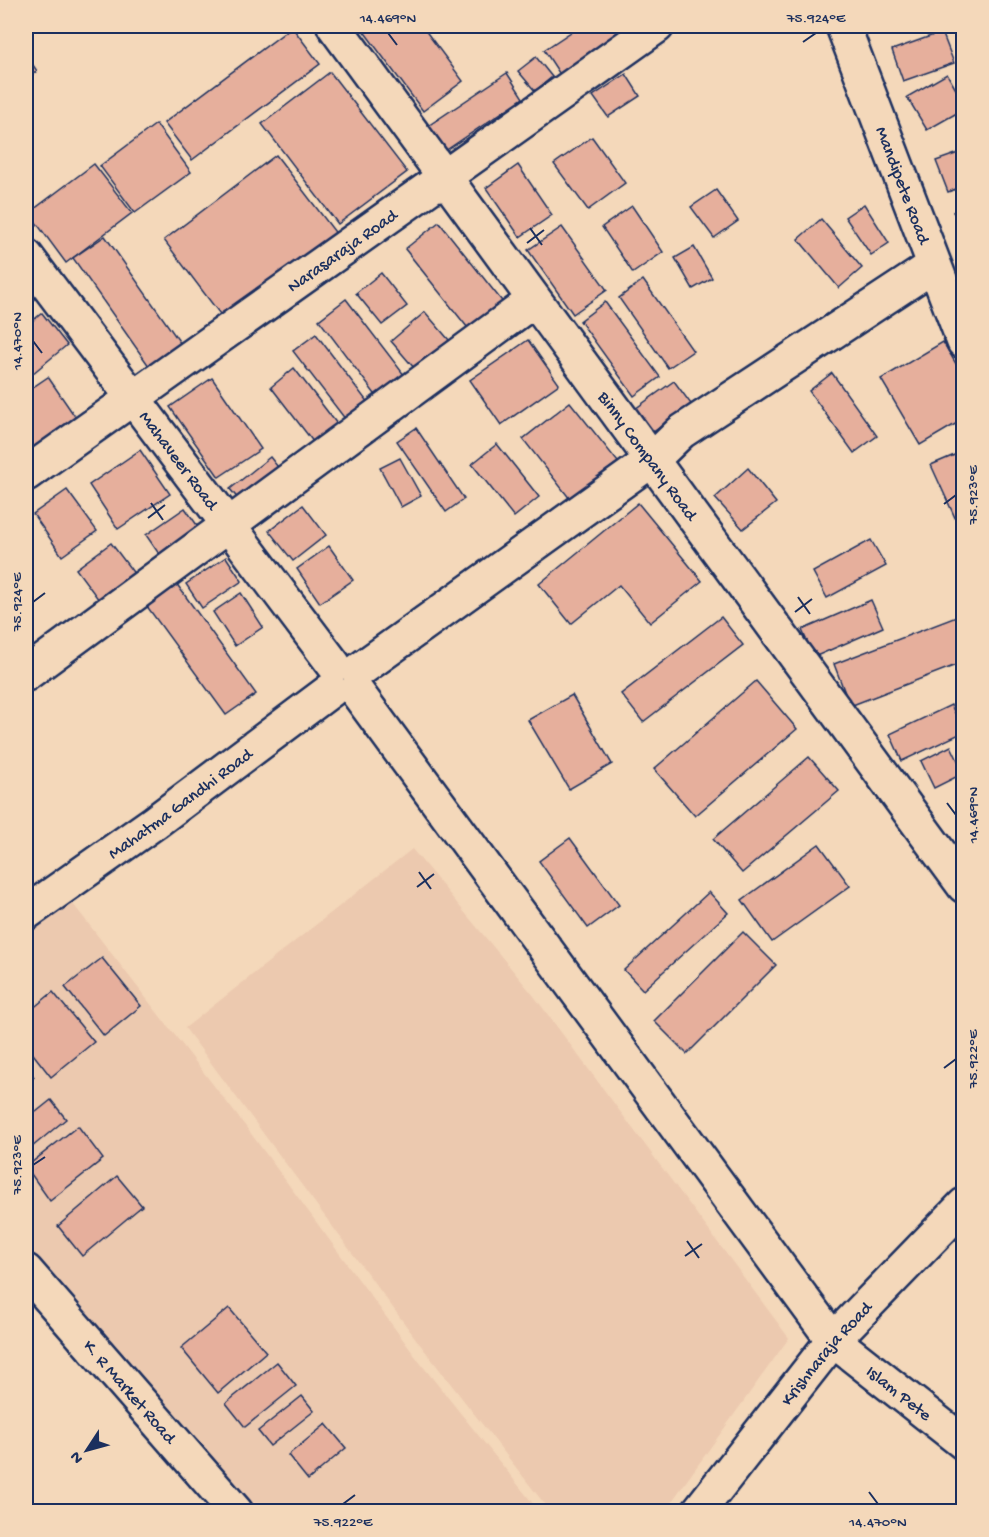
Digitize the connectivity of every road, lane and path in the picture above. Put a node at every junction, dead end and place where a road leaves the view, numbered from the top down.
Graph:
1 (334, 26) edge
2 (657, 26) edge
3 (843, 26) edge
4 (444, 177) junction
5 (933, 266) junction
6 (30, 271) edge
7 (534, 300) junction
8 (963, 342) edge
9 (133, 398) junction
10 (652, 460) junction
11 (26, 474) edge
12 (229, 525) junction
13 (26, 674) edge
14 (345, 679) junction
15 (963, 886) edge
16 (26, 913) edge
17 (963, 1205) edge
18 (26, 1271) edge
19 (833, 1340) junction
20 (963, 1443) edge
21 (236, 1512) edge
22 (698, 1512) edge

1 - 4 street, Binny Company Road
2 - 4 street, Narasaraja Road
3 - 5 street, Mandipete Road
4 - 7 street, Binny Company Road
4 - 9 street, Narasaraja Road
5 - 8 street, Mandipete Road
5 - 10 street, Mahatma Gandhi Road
6 - 9 street, Mahaveer Road
7 - 10 street, Binny Company Road
7 - 12 street
9 - 11 street, Narasaraja Road
9 - 12 street, Mahaveer Road
10 - 14 street, Mahatma Gandhi Road
10 - 15 street, Binny Company Road
12 - 13 street
12 - 14 street, Mahaveer Road
14 - 16 street, Mahatma Gandhi Road
14 - 19 street, Mahaveer Road
17 - 19 street, Krishnaraja Road
18 - 21 street, K. R Market Road
19 - 20 street, Islam Pete
19 - 22 street, Krishnaraja Road

